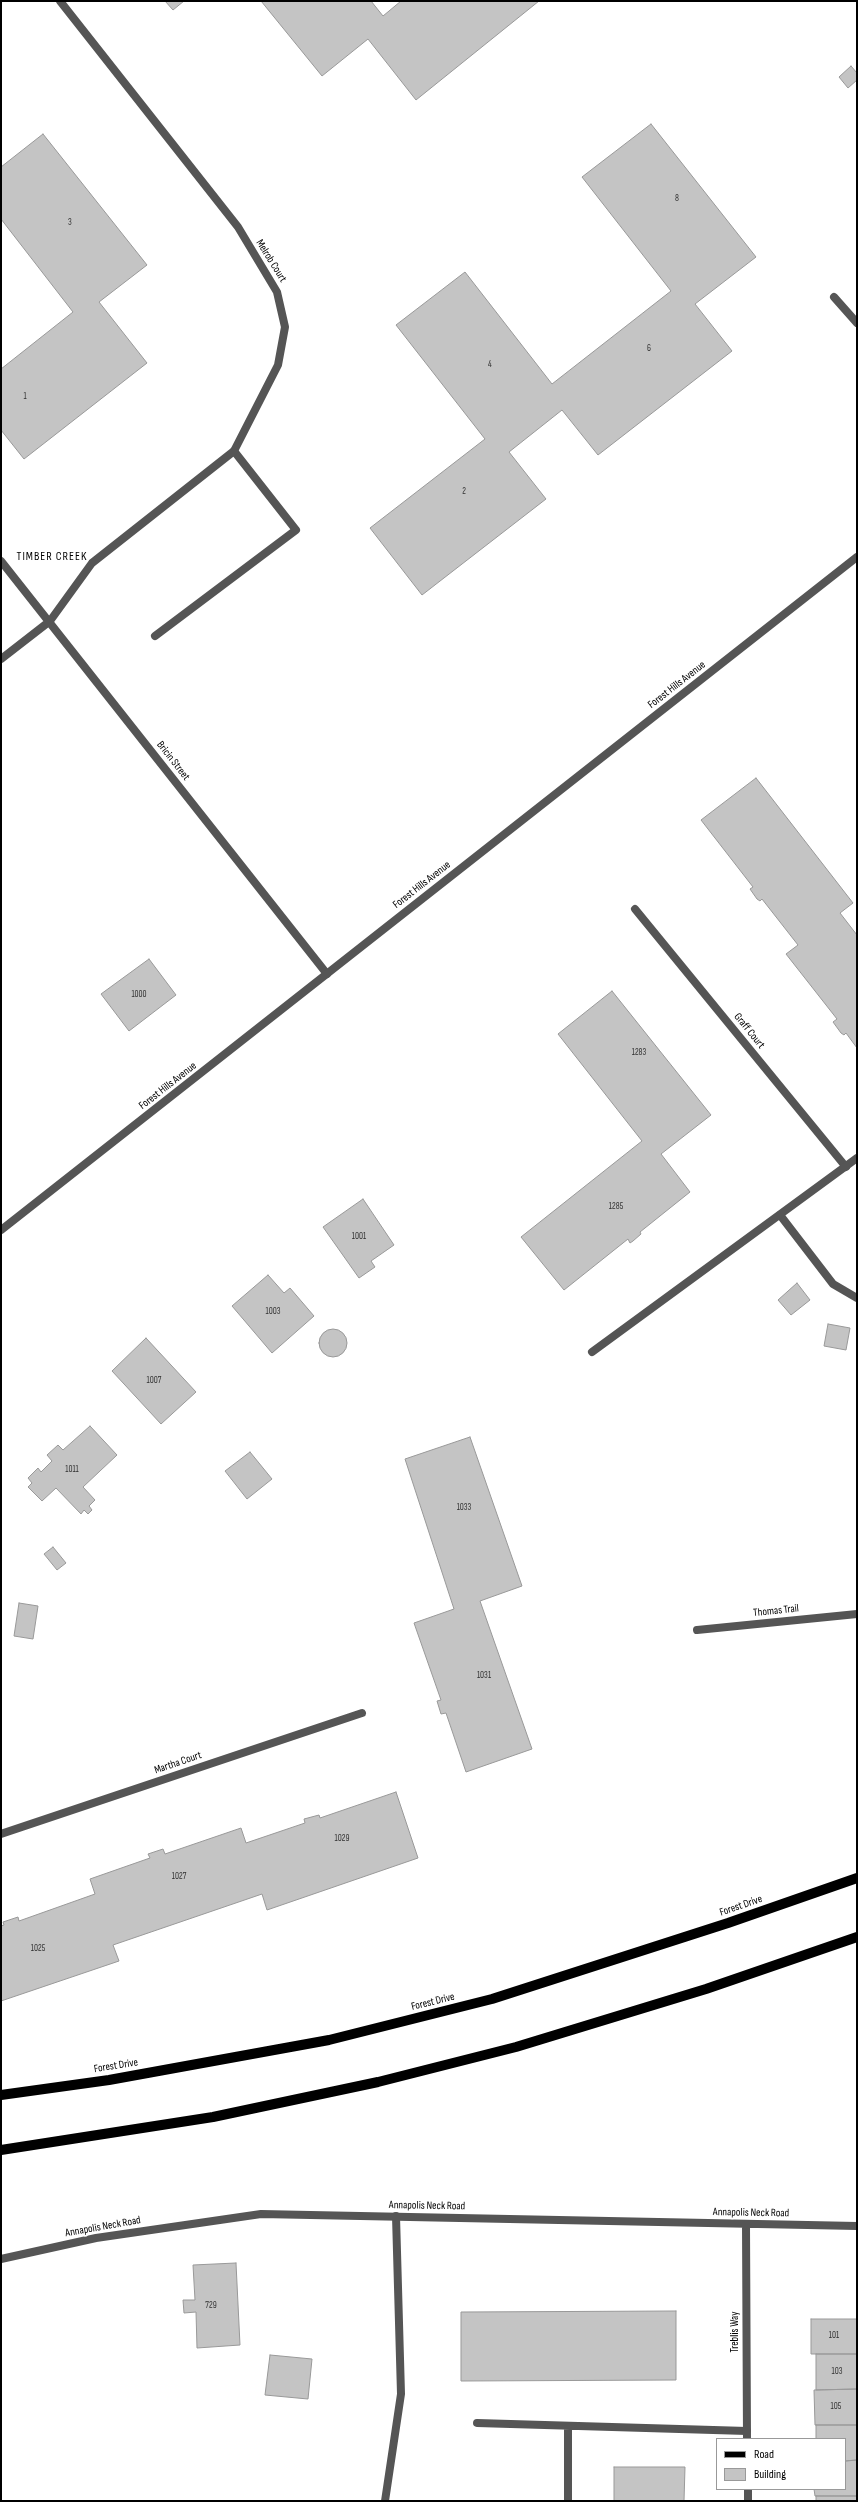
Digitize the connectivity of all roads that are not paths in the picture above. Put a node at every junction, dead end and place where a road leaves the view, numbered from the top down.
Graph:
1 (60, 1) edge
2 (834, 297) dead end
3 (857, 324) edge
4 (234, 451) junction
5 (857, 557) edge
6 (1, 561) edge
7 (50, 621) junction
8 (155, 636) dead end
9 (1, 659) edge
10 (635, 909) dead end
11 (327, 974) junction
12 (857, 1158) edge
13 (846, 1167) junction
14 (780, 1215) junction
15 (1, 1230) edge
16 (857, 1298) edge
17 (592, 1352) dead end
18 (857, 1614) edge
19 (697, 1630) dead end
20 (362, 1713) dead end
21 (1, 1834) edge
22 (857, 1878) edge
23 (857, 1937) edge
24 (1, 2095) edge
25 (1, 2150) edge
26 (396, 2216) junction
27 (746, 2224) junction
28 (857, 2226) edge
29 (1, 2259) edge
30 (477, 2423) dead end
31 (568, 2426) junction
32 (747, 2435) edge
33 (748, 2490) edge
34 (385, 2501) edge
35 (568, 2501) edge
36 (748, 2501) edge

1 - 4 street, Melrob Court
2 - 3 street
4 - 7 street, Melrob Court
4 - 8 street
5 - 11 street, Forest Hills Avenue
6 - 7 street, Bricin Street
7 - 9 street, Melrob Court
7 - 11 street, Bricin Street
10 - 13 street, Graff Court
11 - 15 street, Forest Hills Avenue
12 - 13 street
13 - 14 street
14 - 16 street
14 - 17 street
18 - 19 street, Thomas Trail
20 - 21 street, Martha Court
22 - 24 main road, Forest Drive
23 - 25 main road
26 - 27 street, Annapolis Neck Road
26 - 29 street, Annapolis Neck Road
26 - 34 street
27 - 28 street, Annapolis Neck Road
27 - 32 street, Treblis Way
30 - 31 street
31 - 32 street
31 - 35 street
33 - 36 street

